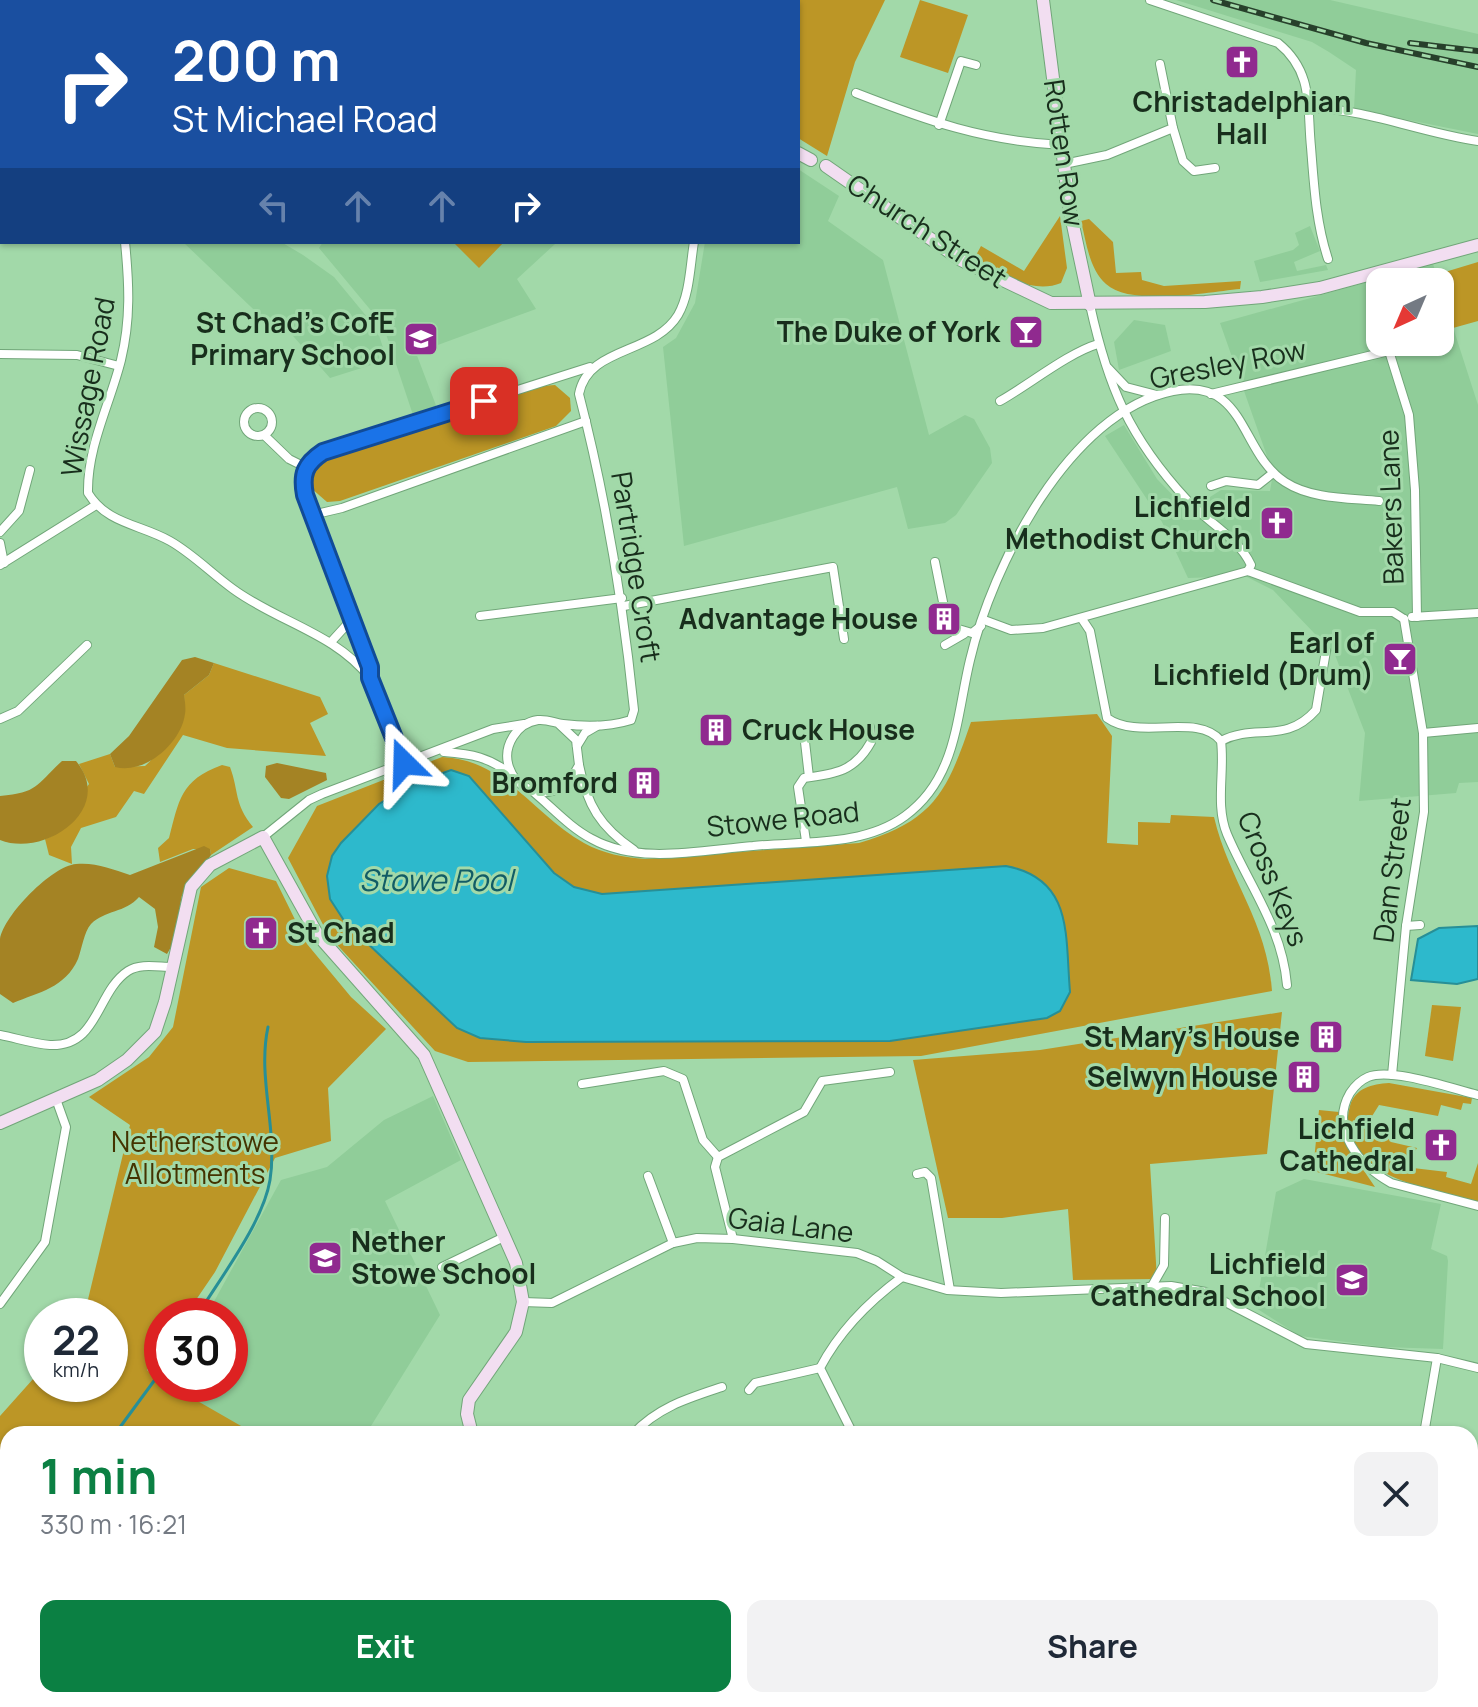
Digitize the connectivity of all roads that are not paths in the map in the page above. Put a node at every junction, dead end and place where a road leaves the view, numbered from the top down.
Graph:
1 (1043, 0) edge
2 (1150, 0) edge
3 (1160, 64) dead end
4 (976, 65) dead end
5 (856, 93) dead end
6 (1312, 108) junction
7 (939, 125) junction
8 (1173, 128) junction
9 (1478, 141) edge
10 (1062, 145) junction
11 (800, 154) edge
12 (811, 160) joint
13 (1064, 164) junction
14 (826, 166) joint
15 (1215, 168) dead end
16 (125, 244) edge
17 (694, 244) edge
18 (1478, 245) edge
19 (1328, 259) dead end
20 (1090, 305) junction
21 (1098, 344) junction
22 (0, 354) edge
23 (1368, 356) edge
24 (1391, 356) edge
25 (1103, 361) junction
26 (119, 366) junction
27 (593, 366) junction
28 (1211, 394) junction
29 (1159, 395) junction
30 (1000, 401) dead end
31 (1125, 414) junction
32 (586, 421) junction
33 (264, 435) dead end
34 (305, 467) junction
35 (30, 470) dead end
36 (1273, 473) junction
37 (1211, 486) dead end
38 (1379, 501) dead end
39 (96, 505) junction
40 (312, 515) junction
41 (0, 532) edge
42 (0, 543) edge
43 (935, 562) dead end
44 (2, 564) edge
45 (1248, 571) junction
46 (623, 602) junction
47 (1478, 613) edge
48 (480, 616) dead end
49 (1417, 617) junction
50 (352, 619) junction
51 (1082, 619) junction
52 (1404, 619) junction
53 (982, 622) junction
54 (964, 634) junction
55 (844, 639) dead end
56 (331, 642) junction
57 (87, 645) dead end
58 (945, 645) dead end
59 (1326, 651) dead end
60 (370, 678) junction
61 (0, 719) edge
62 (528, 723) junction
63 (559, 724) junction
64 (598, 726) junction
65 (870, 727) dead end
66 (1478, 728) edge
67 (1423, 733) junction
68 (1221, 741) junction
69 (805, 742) dead end
70 (577, 746) junction
71 (440, 752) junction
72 (404, 763) junction
73 (579, 765) junction
74 (512, 775) junction
75 (809, 777) junction
76 (531, 790) junction
77 (263, 837) junction
78 (806, 841) junction
79 (638, 853) junction
80 (1420, 925) dead end
81 (1406, 926) junction
82 (172, 967) junction
83 (1287, 985) dead end
84 (0, 1035) edge
85 (890, 1072) dead end
86 (1392, 1075) junction
87 (582, 1084) dead end
88 (1478, 1095) edge
89 (56, 1099) junction
90 (0, 1123) edge
91 (718, 1157) junction
92 (917, 1174) dead end
93 (648, 1176) dead end
94 (1478, 1206) edge
95 (1165, 1218) dead end
96 (504, 1237) junction
97 (733, 1239) junction
98 (673, 1243) junction
99 (442, 1267) dead end
100 (902, 1277) junction
101 (1152, 1286) junction
102 (950, 1290) junction
103 (523, 1302) junction
104 (0, 1304) edge
105 (1437, 1358) junction
106 (820, 1368) junction
107 (1478, 1368) edge
108 (751, 1384) dead end
109 (722, 1387) dead end
110 (707, 1392) junction
111 (710, 1402) dead end
112 (470, 1426) edge
113 (640, 1426) edge
114 (849, 1426) edge
115 (1425, 1426) edge

1 - 10 street, Rotten Row
2 - 6 street
3 - 8 street
4 - 7 street
5 - 7 street
6 - 9 street
6 - 19 street
7 - 10 street
8 - 13 street
8 - 15 street
10 - 13 street, Rotten Row
11 - 12 street
12 - 14 street, Church Street
13 - 20 street, Rotten Row
14 - 20 street, Church Street
16 - 26 street, Wissage Road
17 - 27 street
18 - 20 street, Church Street
20 - 21 street
21 - 25 street
21 - 30 street
22 - 26 street
23 - 28 street, Gresley Row
24 - 49 street, Bakers Lane
25 - 29 street
25 - 31 street
26 - 39 street, Wissage Road
27 - 32 street, Partridge Croft
27 - 34 street
28 - 29 street, Gresley Row
28 - 36 street
29 - 31 street, Gresley Row
31 - 45 street
31 - 53 street, Gresley Row
32 - 40 street
32 - 46 street, Partridge Croft
33 - 34 street
34 - 40 street
35 - 41 street
36 - 37 street
36 - 38 street
39 - 44 street
39 - 56 street, Wissage Road
40 - 50 street
42 - 44 street
43 - 54 street
45 - 51 street
45 - 52 street
46 - 48 street
46 - 55 street
46 - 64 street, Partridge Croft
47 - 49 street
49 - 52 street
50 - 56 street
50 - 60 street
51 - 53 street
51 - 68 street
52 - 67 street, Dam Street
53 - 54 street
53 - 78 street, Stowe Road
54 - 58 street
56 - 60 street, Wissage Road
57 - 61 street
59 - 68 street
60 - 72 street
62 - 63 street
62 - 71 street
62 - 74 street
63 - 64 street
63 - 70 street
64 - 70 street
65 - 75 street
66 - 67 street
67 - 81 street, Dam Street
68 - 83 street, Cross Keys
69 - 75 street
70 - 73 street
71 - 72 street
71 - 74 street
72 - 77 street
73 - 76 street
73 - 79 street
74 - 76 street
75 - 78 street
76 - 79 street, Stowe Road
77 - 82 street
77 - 96 street
78 - 79 street, Stowe Road
80 - 81 street
81 - 86 street, Dam Street
82 - 84 street
82 - 89 street
85 - 91 street
86 - 88 street
86 - 94 street
87 - 91 street
89 - 90 street
89 - 104 street
91 - 97 street
92 - 102 street
93 - 98 street
95 - 101 street
96 - 99 street
96 - 103 street
97 - 98 street, Gaia Lane
97 - 100 street, Gaia Lane
98 - 103 street, Gaia Lane
100 - 102 street, Gaia Lane
100 - 106 street
101 - 102 street, Gaia Lane
101 - 105 street, Gaia Lane
103 - 112 street
105 - 107 street, Gaia Lane
105 - 115 street
106 - 108 street
106 - 114 street
109 - 110 street
110 - 111 street
110 - 113 street

